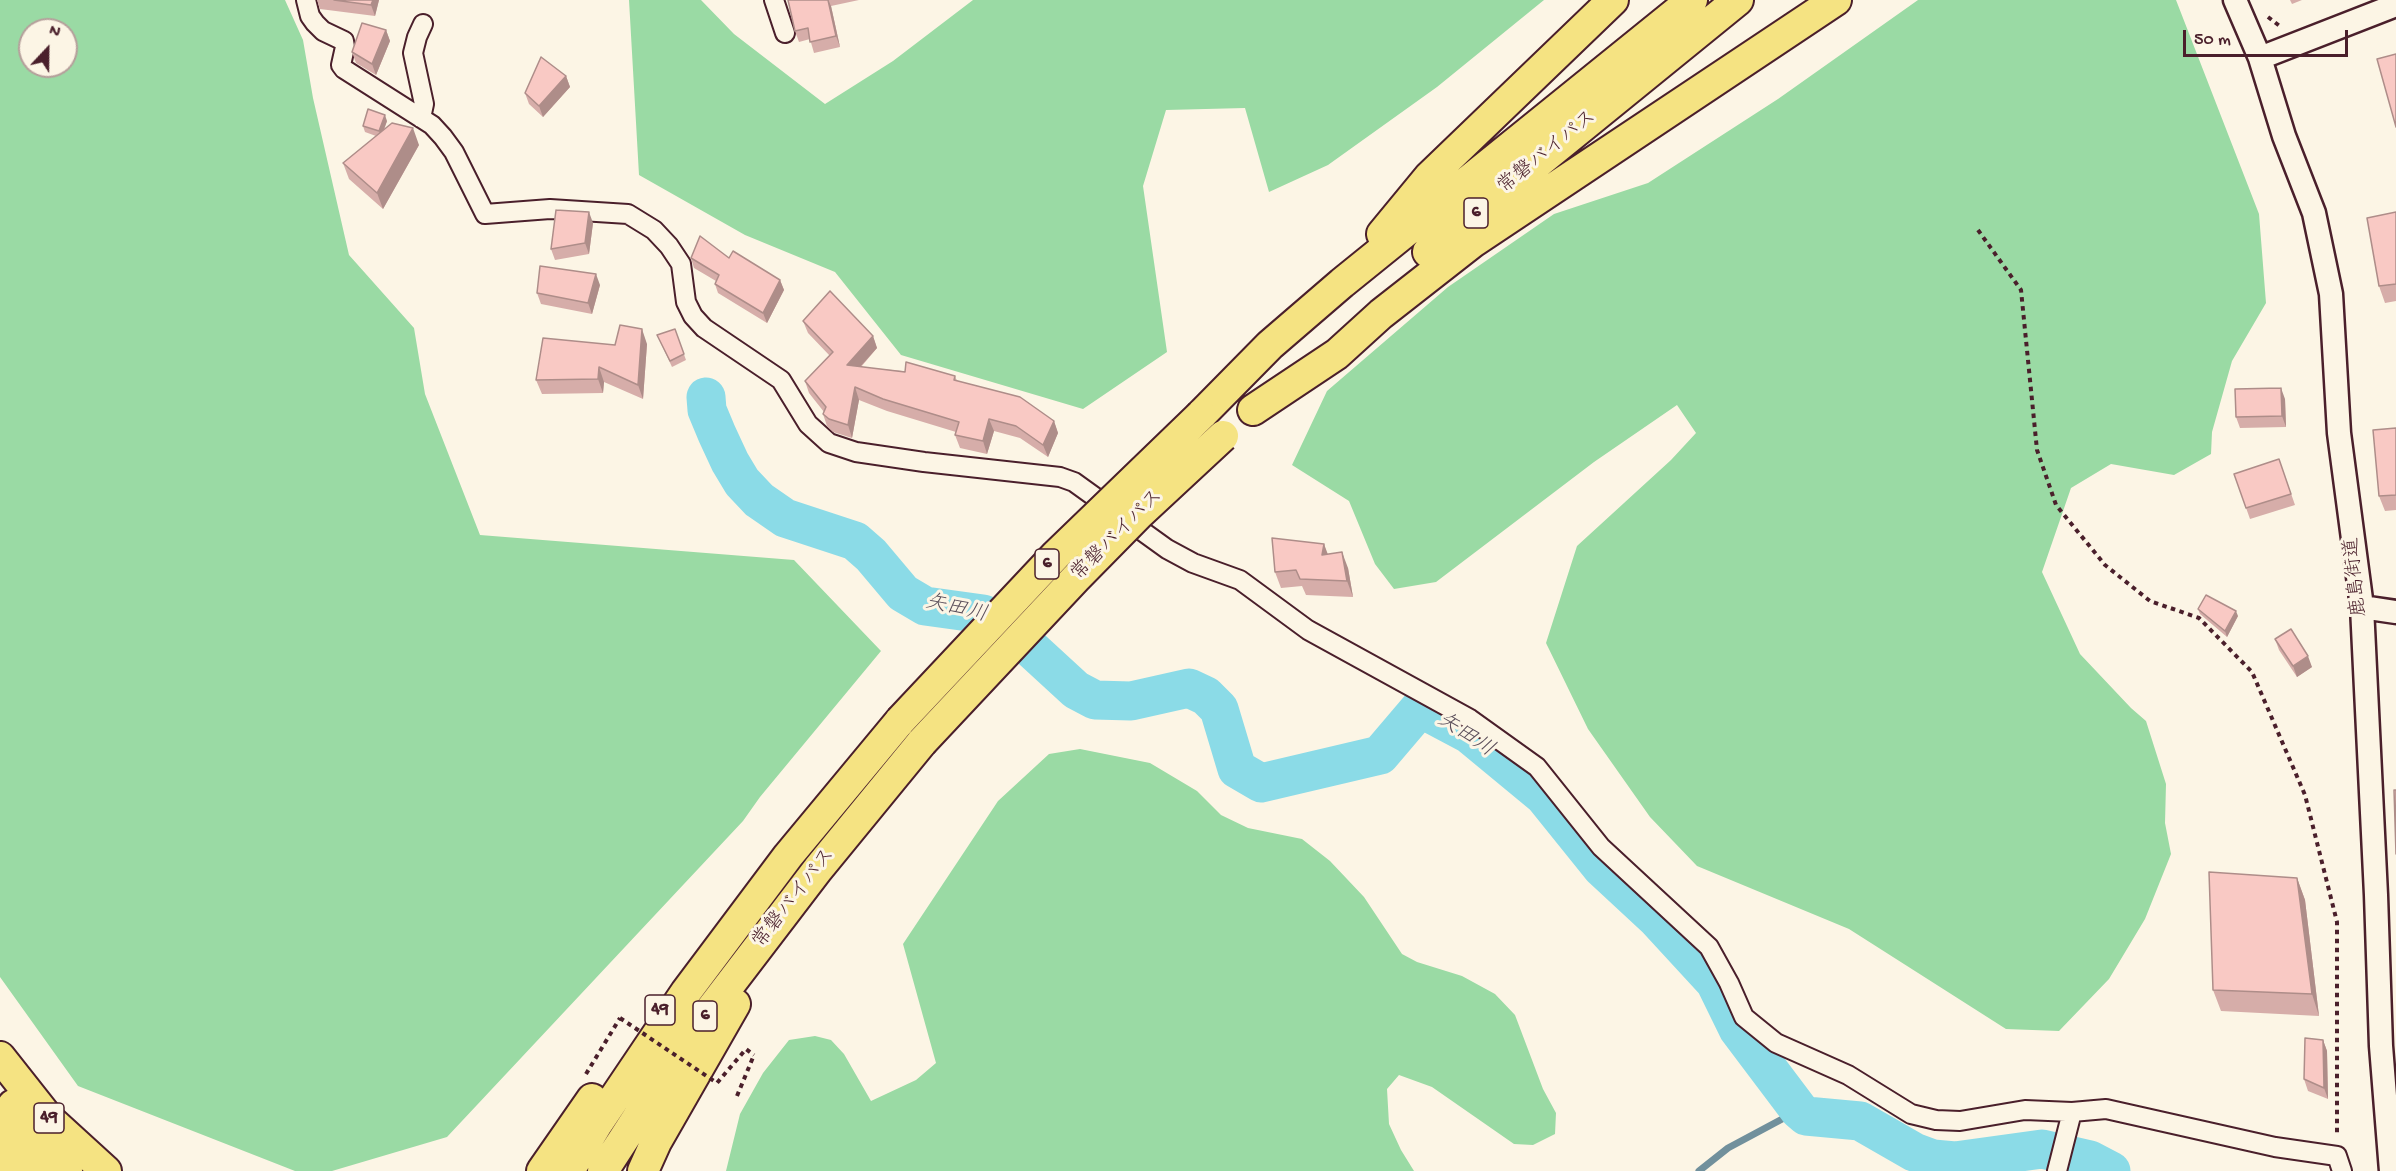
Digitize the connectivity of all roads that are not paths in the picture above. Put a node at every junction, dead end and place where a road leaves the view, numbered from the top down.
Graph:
1 (306, 0) edge
2 (774, 0) edge
3 (1613, 0) edge
4 (1692, 0) edge
5 (1738, 0) edge
6 (1836, 0) edge
7 (2235, 0) edge
8 (2396, 5) edge
9 (423, 24) dead end
10 (785, 33) dead end
11 (2260, 58) junction
12 (421, 118) junction
13 (1342, 283) junction
14 (1253, 410) junction
15 (2362, 607) junction
16 (2396, 612) edge
17 (788, 856) junction
18 (818, 869) junction
19 (0, 1057) edge
20 (0, 1088) edge
21 (2072, 1112) junction
22 (0, 1121) edge
23 (0, 1161) edge
24 (2339, 1163) edge
25 (5, 1171) edge
26 (34, 1171) edge
27 (67, 1171) edge
28 (106, 1171) edge
29 (542, 1171) edge
30 (569, 1171) edge
31 (603, 1171) edge
32 (642, 1171) edge
33 (2057, 1171) edge
34 (2391, 1171) edge

1 - 12 street
2 - 10 street
3 - 13 highway
4 - 13 highway, 常磐バイパス / 6
5 - 14 highway, 常磐バイパス / 6
6 - 14 highway
7 - 11 street, 鹿島街道
8 - 11 street
9 - 12 street
11 - 15 street, 鹿島街道
12 - 21 street
13 - 17 highway, 常磐バイパス / 6, bridge
14 - 18 highway, 常磐バイパス / 6, bridge
15 - 16 street
15 - 34 street, 鹿島街道
17 - 29 highway, 49
17 - 30 highway, 常磐バイパス / 6
18 - 31 highway, 常磐バイパス / 6
18 - 32 highway
19 - 28 highway, 49
20 - 27 highway, 49
21 - 24 street
21 - 33 street
22 - 26 highway, 49
23 - 25 highway

